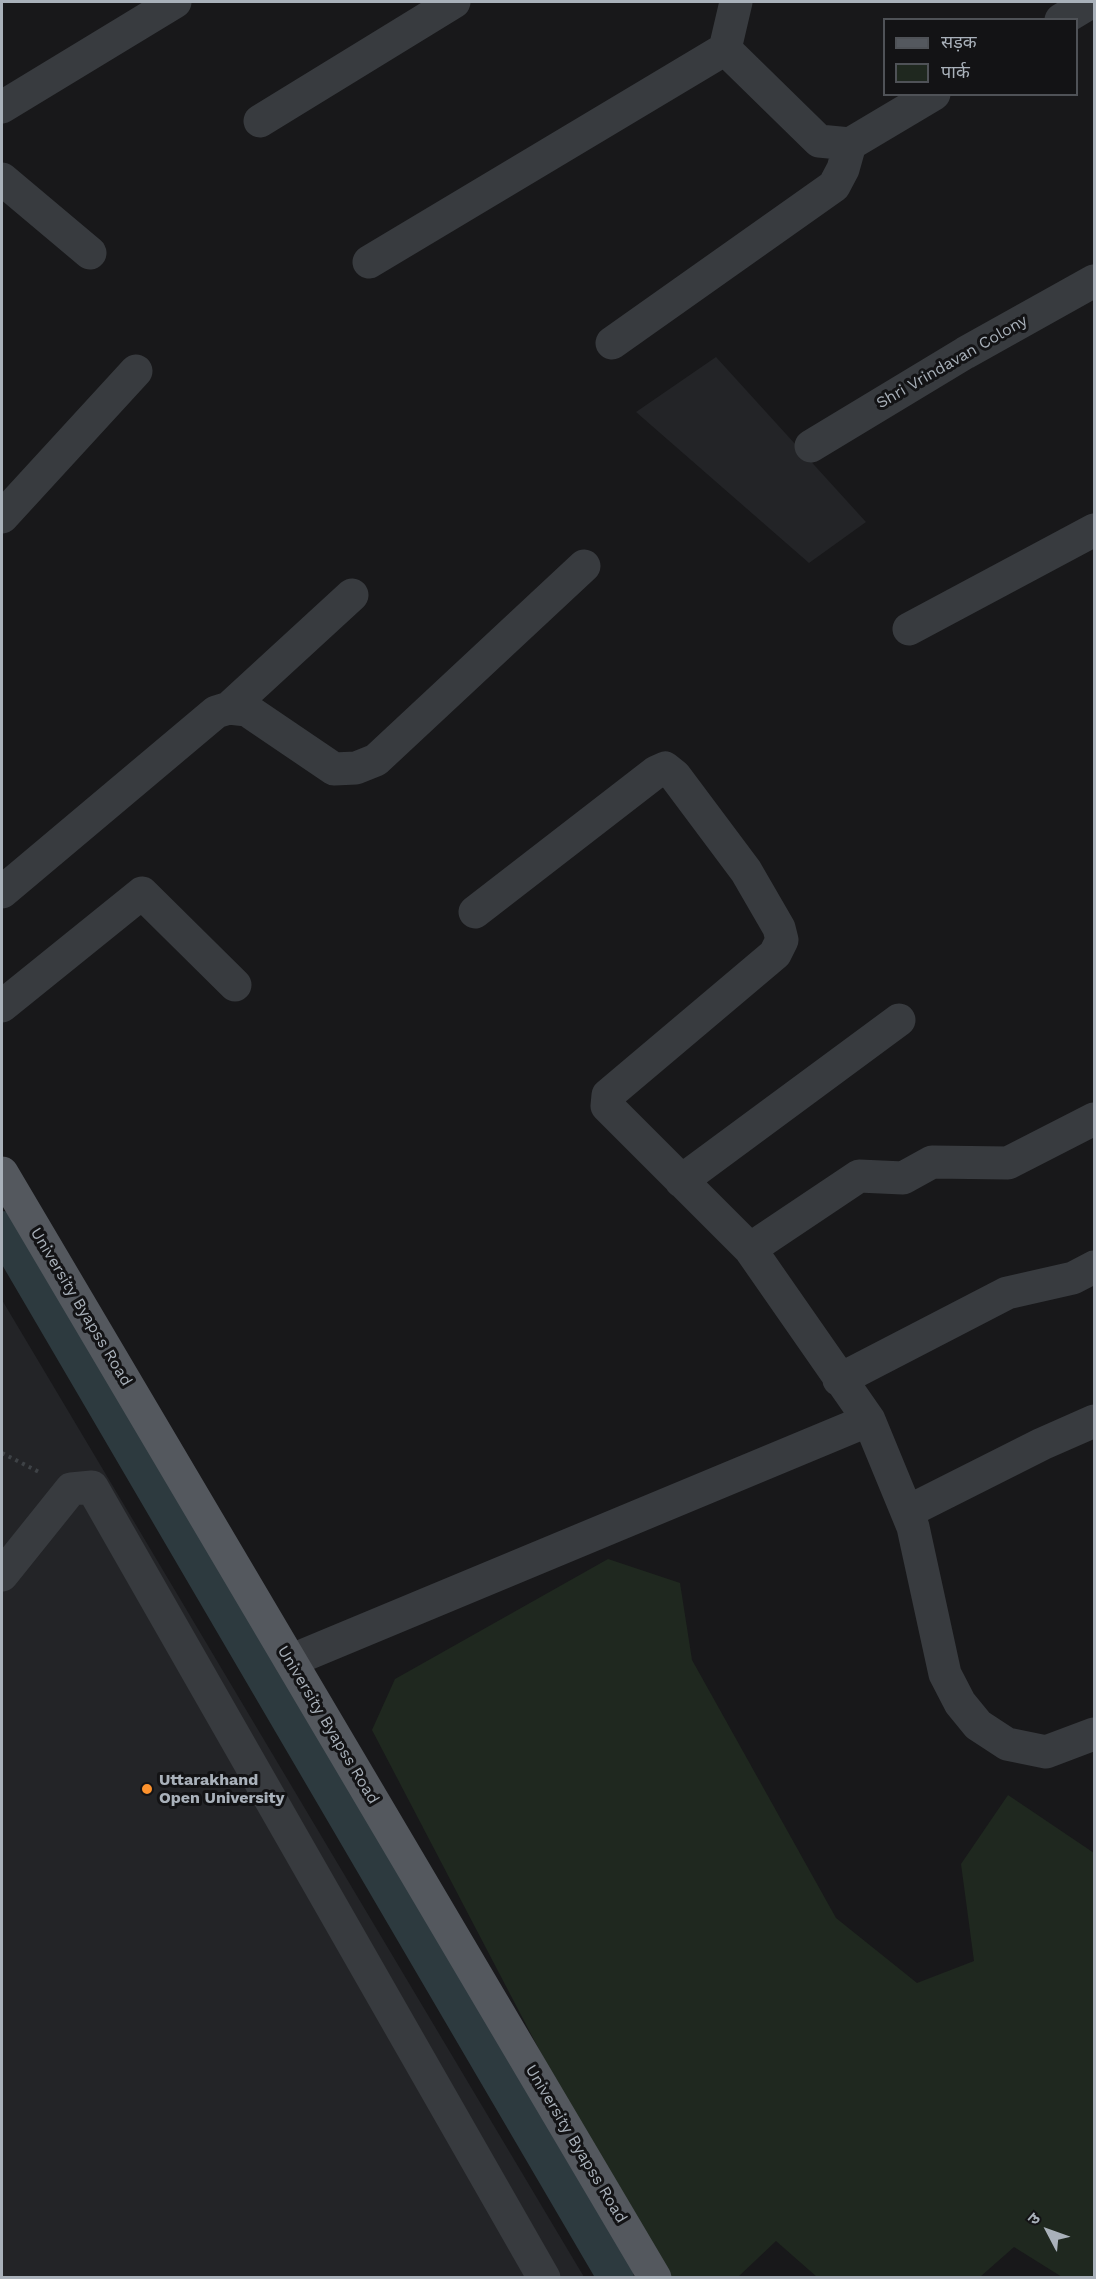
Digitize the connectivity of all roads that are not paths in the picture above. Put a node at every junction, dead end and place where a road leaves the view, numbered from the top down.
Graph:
1 (175, 2) edge
2 (454, 2) edge
3 (736, 2) edge
4 (1091, 2) edge
5 (1064, 18) edge
6 (725, 49) junction
7 (931, 96) edge
8 (2, 107) edge
9 (260, 121) dead end
10 (850, 144) junction
11 (2, 179) edge
12 (90, 253) dead end
13 (369, 262) dead end
14 (1095, 281) edge
15 (612, 343) dead end
16 (136, 371) dead end
17 (811, 446) dead end
18 (2, 517) edge
19 (1095, 530) edge
20 (584, 566) dead end
21 (352, 595) dead end
22 (909, 629) dead end
23 (228, 708) junction
24 (2, 892) edge
25 (475, 912) dead end
26 (235, 985) dead end
27 (2, 1006) edge
28 (899, 1020) dead end
29 (1095, 1119) edge
30 (2, 1173) edge
31 (681, 1181) junction
32 (750, 1249) junction
33 (1095, 1267) edge
34 (839, 1380) junction
35 (869, 1420) junction
36 (1095, 1421) edge
37 (907, 1512) junction
38 (2, 1575) edge
39 (290, 1660) junction
40 (1095, 1734) edge
41 (544, 2277) edge
42 (655, 2277) edge

1 - 8 street
2 - 9 street
3 - 6 street
4 - 5 street
6 - 10 street
6 - 13 street
7 - 10 street
10 - 15 street
11 - 12 street
14 - 17 street, Shri Vrindavan Colony
16 - 18 street
19 - 22 street
20 - 23 street
21 - 23 street
23 - 24 street
25 - 31 street
26 - 27 street
28 - 31 street
29 - 32 street
30 - 39 main road, University Byapss Road
31 - 32 street
32 - 34 street
33 - 34 street
34 - 35 street
35 - 37 street
35 - 39 street
36 - 37 street
37 - 40 street
38 - 41 street
39 - 42 main road, University Byapss Road

